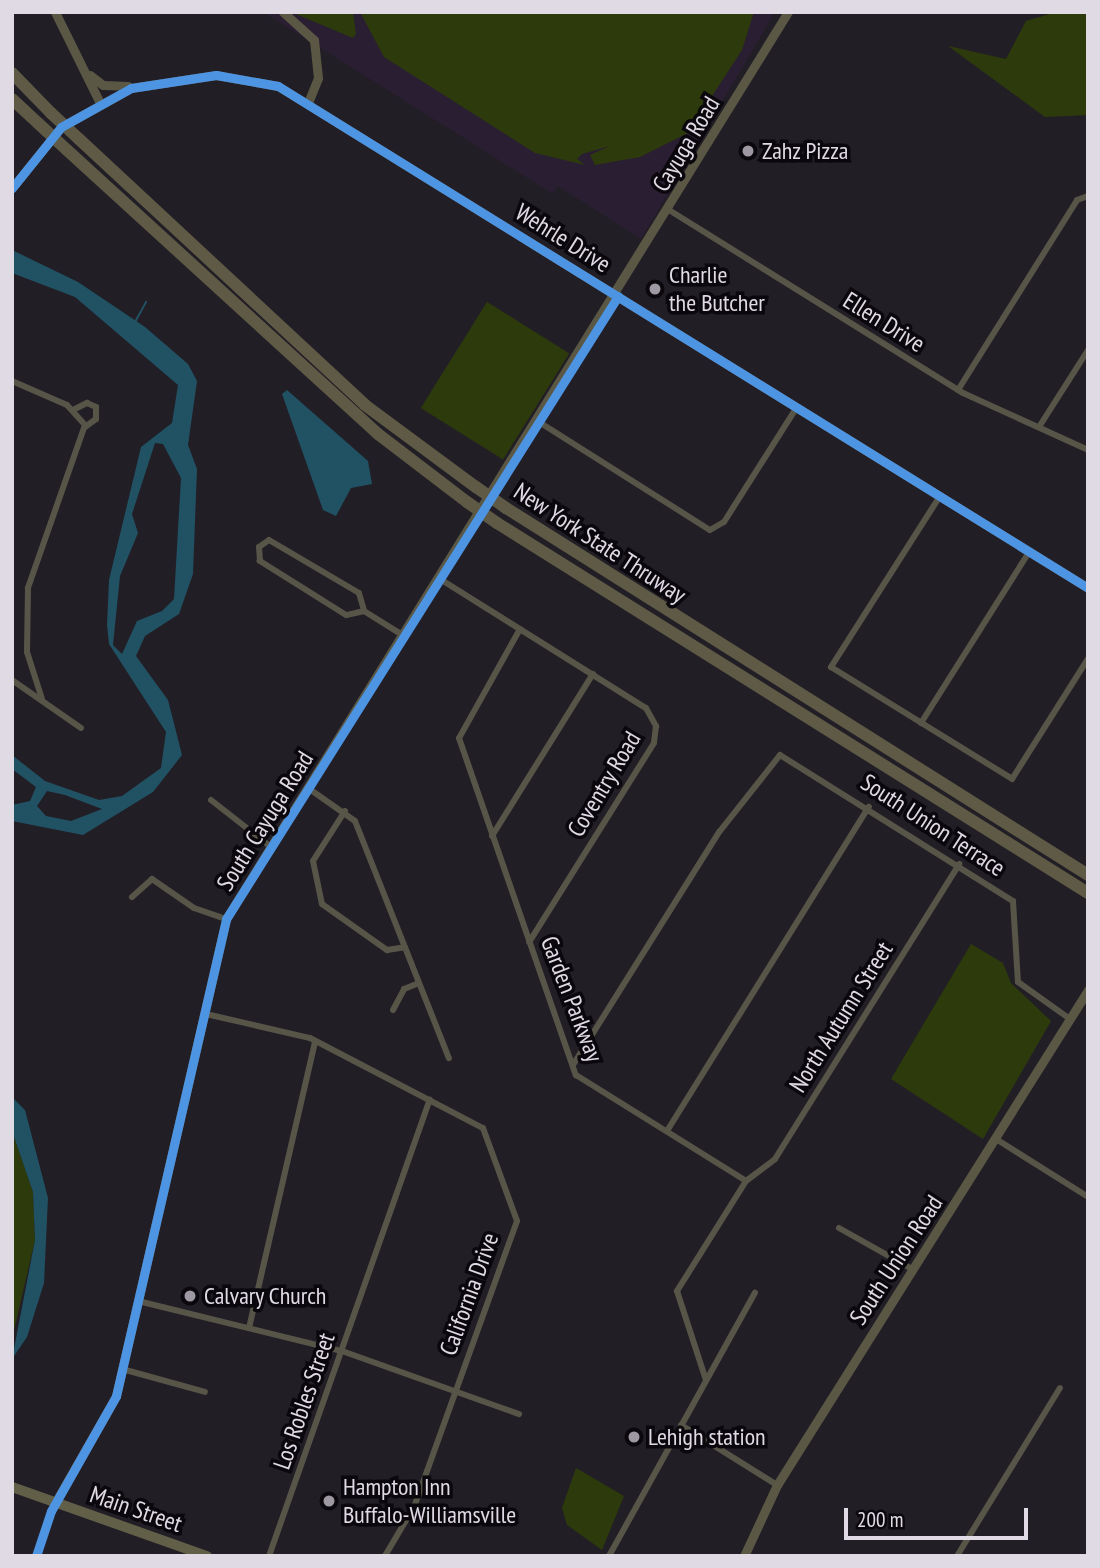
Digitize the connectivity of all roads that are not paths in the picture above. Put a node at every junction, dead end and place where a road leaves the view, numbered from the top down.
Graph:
1 (55, 12) edge
2 (283, 12) edge
3 (788, 12) edge
4 (85, 70) junction
5 (12, 73) edge
6 (143, 84) junction
7 (12, 99) edge
8 (309, 100) junction
9 (99, 101) junction
10 (12, 188) edge
11 (1088, 196) edge
12 (669, 210) junction
13 (618, 296) junction
14 (1088, 350) edge
15 (12, 381) edge
16 (958, 390) junction
17 (797, 407) junction
18 (73, 410) junction
19 (539, 422) junction
20 (85, 427) junction
21 (1039, 427) junction
22 (1088, 450) edge
23 (940, 496) junction
24 (1029, 552) junction
25 (440, 579) junction
26 (1088, 588) edge
27 (363, 611) junction
28 (520, 629) junction
29 (404, 636) junction
30 (1088, 659) edge
31 (593, 674) junction
32 (12, 680) edge
33 (42, 699) junction
34 (921, 723) junction
35 (81, 728) dead end
36 (307, 788) junction
37 (211, 800) dead end
38 (869, 807) junction
39 (345, 811) junction
40 (492, 836) junction
41 (271, 847) junction
42 (960, 864) junction
43 (1088, 875) edge
44 (1088, 893) edge
45 (132, 897) dead end
46 (226, 919) junction
47 (529, 942) junction
48 (405, 947) junction
49 (419, 983) junction
50 (1088, 990) edge
51 (393, 1010) dead end
52 (206, 1014) junction
53 (1070, 1019) junction
54 (316, 1041) junction
55 (449, 1058) dead end
56 (573, 1065) junction
57 (430, 1100) junction
58 (667, 1131) junction
59 (996, 1139) junction
60 (746, 1181) junction
61 (1088, 1197) edge
62 (839, 1228) dead end
63 (912, 1269) junction
64 (755, 1293) dead end
65 (138, 1301) junction
66 (248, 1328) junction
67 (342, 1351) junction
68 (122, 1369) junction
69 (706, 1380) junction
70 (1060, 1388) dead end
71 (454, 1391) junction
72 (205, 1392) dead end
73 (519, 1413) dead end
74 (681, 1425) junction
75 (777, 1485) junction
76 (12, 1488) edge
77 (55, 1503) junction
78 (36, 1556) edge
79 (207, 1556) edge
80 (269, 1556) edge
81 (385, 1556) edge
82 (609, 1556) edge
83 (744, 1556) edge
84 (957, 1556) edge

1 - 4 street
2 - 8 street
3 - 12 street, Cayuga Road
4 - 6 street
4 - 9 street
5 - 43 highway, New York State Thruway, bridge
6 - 8 street, Wehrle Drive
6 - 9 street, Wehrle Drive
7 - 44 highway, New York State Thruway, bridge
8 - 13 street, Wehrle Drive
9 - 10 street, Wehrle Drive
11 - 16 street
12 - 13 street, Cayuga Road
12 - 16 street, Ellen Drive
13 - 17 street, Wehrle Drive
13 - 19 street, South Cayuga Road
14 - 21 street
15 - 18 street
16 - 21 street, Ellen Drive
17 - 19 street
17 - 23 street, Wehrle Drive
18 - 20 street
18 - 20 street
19 - 25 street, South Cayuga Road
20 - 33 street
21 - 22 street, Ellen Drive
23 - 24 street, Wehrle Drive
23 - 34 street
24 - 26 street, Wehrle Drive
24 - 34 street
25 - 28 street, Coventry Road
25 - 29 street, South Cayuga Road
27 - 27 street
27 - 29 street
28 - 31 street, Coventry Road
28 - 40 street, Garden Parkway
29 - 36 street, South Cayuga Road
30 - 34 street
31 - 40 street
31 - 47 street, Coventry Road
32 - 33 street
33 - 35 street
36 - 39 street
36 - 41 street, South Cayuga Road
37 - 41 street
38 - 42 street, South Union Terrace
38 - 56 street, South Union Terrace
38 - 58 street
39 - 48 street
39 - 48 street
40 - 47 street, Garden Parkway
41 - 46 street, South Cayuga Road
42 - 53 street, South Union Terrace
42 - 60 street, North Autumn Street
45 - 46 street
46 - 52 street, South Cayuga Road
47 - 56 street, Garden Parkway
48 - 49 street
49 - 51 street
49 - 55 street
50 - 53 street, South Union Road
52 - 54 street, California Drive
52 - 65 street, South Cayuga Road
53 - 59 street, South Union Road
54 - 57 street, California Drive
54 - 66 street
56 - 58 street, Garden Parkway
57 - 67 street, Los Robles Street
57 - 71 street, California Drive
58 - 60 street, Garden Parkway
59 - 61 street
59 - 63 street, South Union Road
60 - 69 street
62 - 63 street
63 - 75 street, South Union Road
64 - 69 street
65 - 66 street
65 - 68 street, South Cayuga Road
66 - 67 street
67 - 71 street
67 - 80 street, Los Robles Street
68 - 72 street
68 - 77 street, South Cayuga Road
69 - 74 street
70 - 84 street
71 - 73 street
71 - 81 street, California Drive
74 - 75 street
74 - 82 street
75 - 83 street, South Union Road
76 - 77 main road, Main Street
77 - 78 street
77 - 79 main road, Main Street

